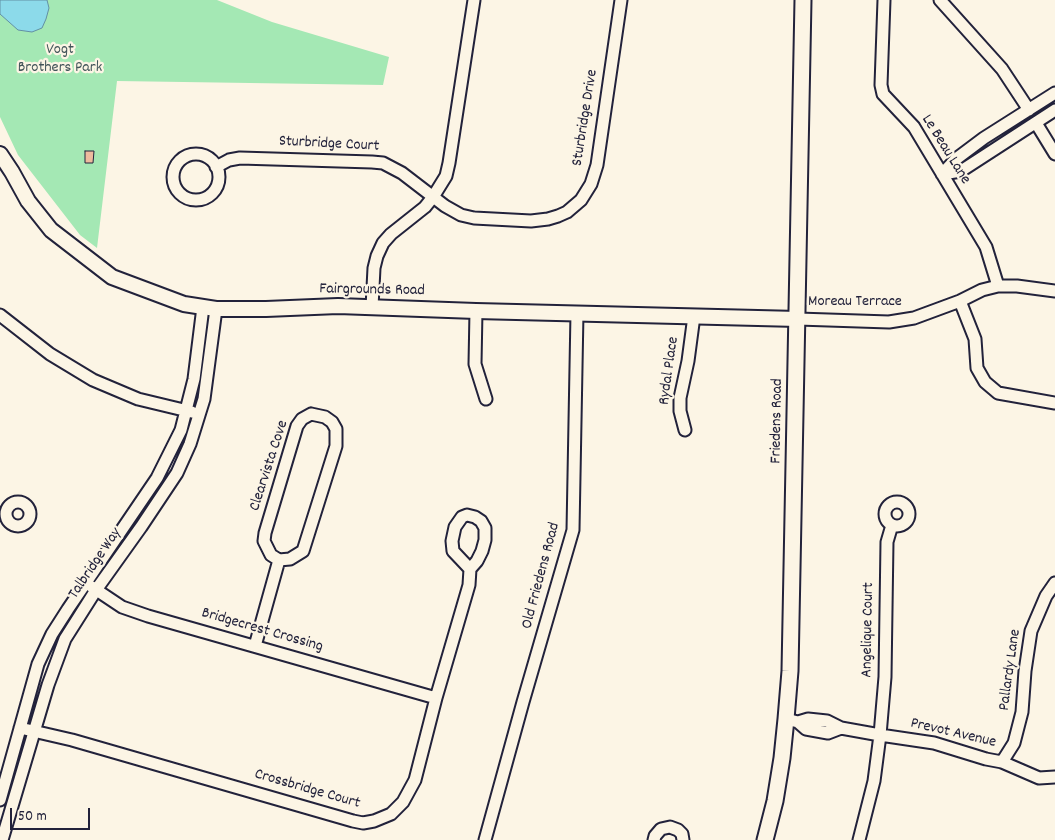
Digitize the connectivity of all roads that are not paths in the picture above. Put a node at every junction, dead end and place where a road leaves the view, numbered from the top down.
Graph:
1 (474, 0) edge
2 (621, 0) edge
3 (803, 0) edge
4 (884, 0) edge
5 (940, 0) edge
6 (1055, 93) edge
7 (1029, 110) junction
8 (1055, 110) edge
9 (1036, 123) junction
10 (1, 154) edge
11 (1055, 154) edge
12 (216, 167) junction
13 (942, 174) junction
14 (433, 197) junction
15 (998, 286) junction
16 (1055, 291) edge
17 (960, 301) junction
18 (209, 308) junction
19 (372, 308) junction
20 (476, 311) junction
21 (577, 313) junction
22 (0, 315) edge
23 (694, 316) junction
24 (798, 319) junction
25 (486, 399) dead end
26 (1055, 403) edge
27 (186, 410) junction
28 (200, 414) junction
29 (685, 430) dead end
30 (892, 525) dead end
31 (279, 560) junction
32 (470, 570) dead end
33 (86, 583) junction
34 (1055, 583) edge
35 (96, 590) junction
36 (255, 646) junction
37 (436, 698) junction
38 (792, 720) junction
39 (20, 728) junction
40 (34, 731) junction
41 (880, 735) junction
42 (1002, 762) junction
43 (1055, 777) edge
44 (0, 800) edge
45 (2, 840) edge
46 (485, 840) edge
47 (654, 840) edge
48 (684, 840) edge
49 (765, 840) edge
50 (859, 840) edge

1 - 14 street
2 - 14 street, Sturbridge Drive
3 - 24 main road, Friedens Road
4 - 13 street, Le Beau Lane
5 - 7 street
6 - 7 street
7 - 13 street
8 - 9 street
9 - 11 street
9 - 13 street
10 - 18 street, Fairgrounds Road
12 - 12 street
12 - 14 street, Sturbridge Court
13 - 15 street, Le Beau Lane
14 - 19 street
15 - 16 street, Moreau Terrace
15 - 17 street, Moreau Terrace
17 - 24 street, Moreau Terrace
17 - 26 street
18 - 19 street, Fairgrounds Road
18 - 27 street, Talbridge Way
18 - 28 street, Talbridge Way
19 - 20 street, Fairgrounds Road
20 - 21 street, Fairgrounds Road
20 - 25 street
21 - 23 street, Fairgrounds Road
21 - 46 street, Old Friedens Road
22 - 27 street
23 - 24 street, Fairgrounds Road
23 - 29 street, Rydal Place
24 - 38 main road, Friedens Road
27 - 28 street
27 - 33 street, Talbridge Way
28 - 35 street, Talbridge Way
30 - 41 street, Angelique Court
31 - 31 street, Clearvista Cove
31 - 36 street
32 - 37 street, Crossbridge Court
33 - 35 street, Bridgecrest Crossing
33 - 39 street, Talbridge Way
34 - 42 street, Pallardy Lane
35 - 36 street, Bridgecrest Crossing
35 - 40 street, Talbridge Way
36 - 37 street, Bridgecrest Crossing
37 - 40 street, Crossbridge Court
38 - 41 street, Prevot Avenue
38 - 49 main road, Friedens Road
39 - 40 street, Crossbridge Court
39 - 44 street, Talbridge Way
40 - 45 street, Talbridge Way
41 - 42 street, Prevot Avenue
41 - 50 street, Angelique Court
42 - 43 street, Prevot Avenue
47 - 48 street

